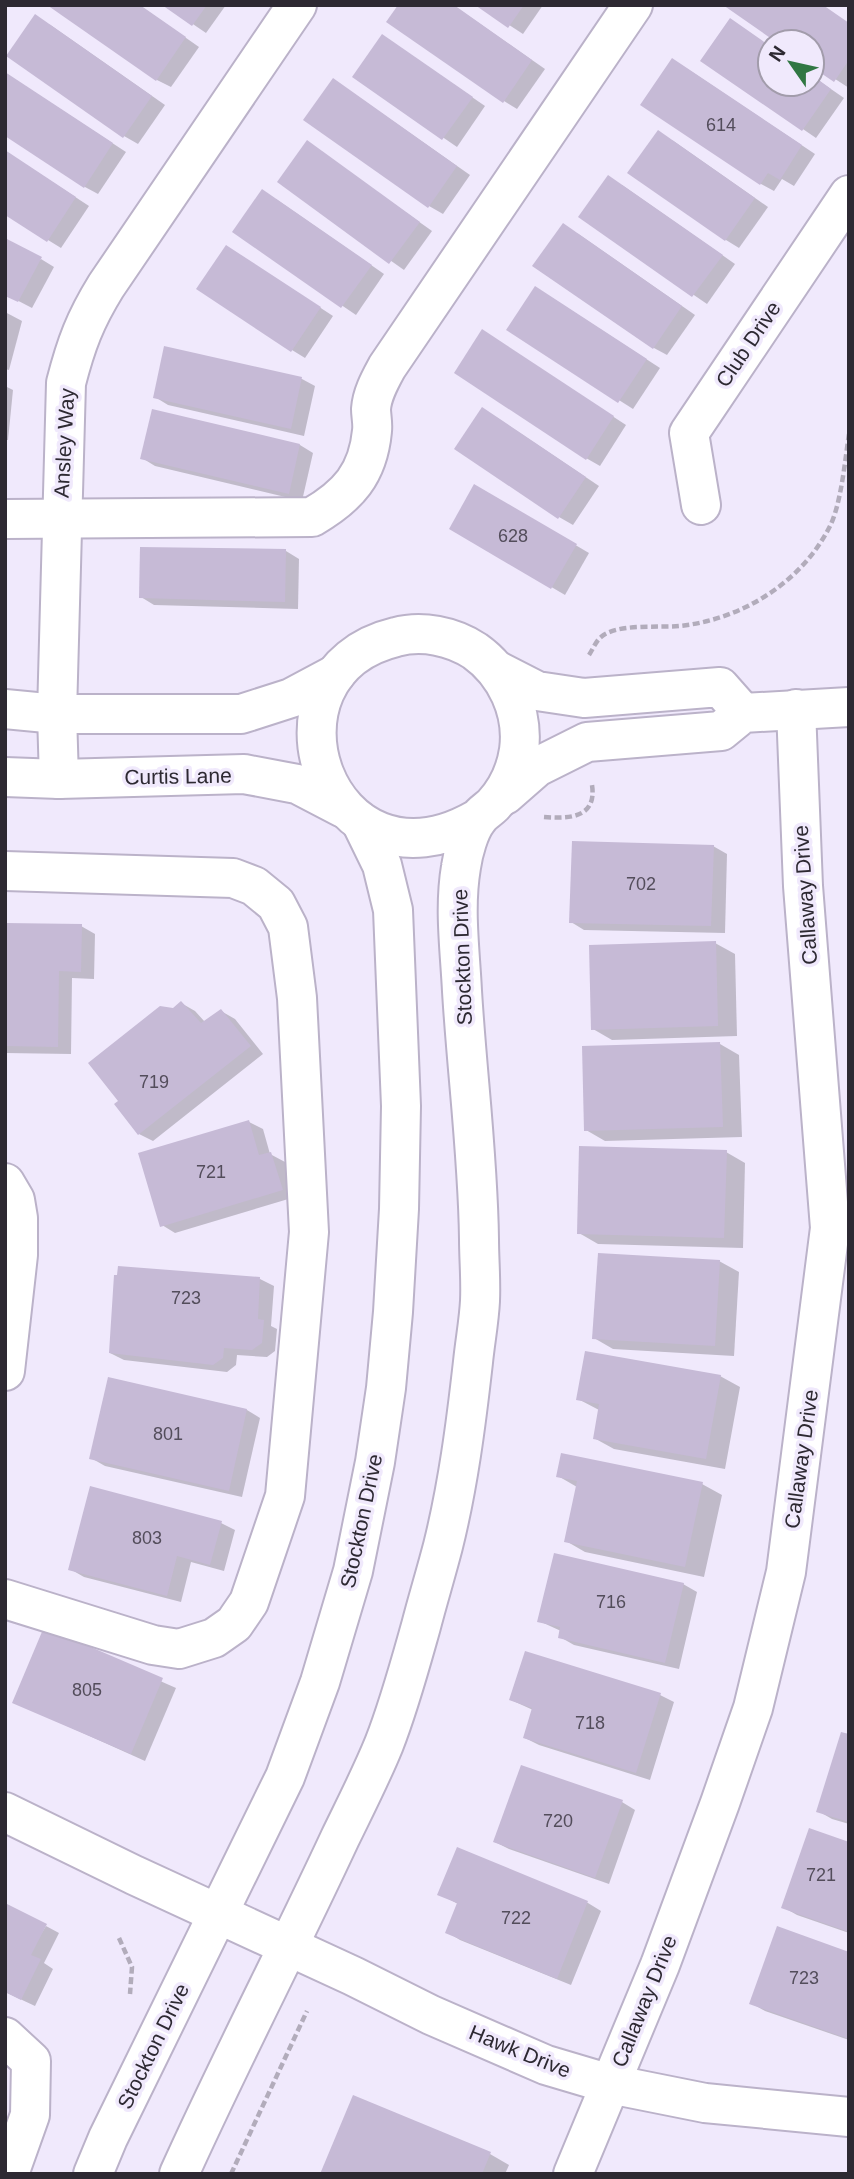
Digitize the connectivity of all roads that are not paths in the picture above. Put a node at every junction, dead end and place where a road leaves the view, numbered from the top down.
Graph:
1 (297, 5) edge
2 (633, 5) edge
3 (849, 195) edge
4 (701, 505) dead end
5 (5, 519) edge
6 (61, 519) junction
7 (496, 670) junction
8 (337, 674) junction
9 (849, 707) edge
10 (5, 709) edge
11 (796, 709) junction
12 (743, 713) junction
13 (57, 714) junction
14 (5, 777) edge
15 (59, 779) junction
16 (486, 811) junction
17 (353, 815) junction
18 (5, 871) edge
19 (6, 1184) edge
20 (5, 1371) edge
21 (5, 1599) edge
22 (5, 1812) edge
23 (217, 1913) junction
24 (289, 1946) junction
25 (5, 2037) edge
26 (610, 2084) junction
27 (849, 2117) edge
28 (9, 2174) edge
29 (93, 2174) edge
30 (179, 2174) edge
31 (573, 2174) edge

1 - 6 street, Ansley Way
2 - 6 street
3 - 4 street, Club Drive
5 - 6 street
6 - 13 street, Ansley Way
7 - 8 street
7 - 12 street
7 - 16 street
8 - 13 street
8 - 17 street
9 - 11 street
10 - 13 street
11 - 12 street
11 - 26 street, Callaway Drive
12 - 16 street
13 - 15 street, Ansley Way
14 - 15 street, Curtis Lane
15 - 17 street, Curtis Lane
16 - 17 street
16 - 24 street, Stockton Drive
17 - 23 street, Stockton Drive
18 - 21 street
19 - 20 street
22 - 23 street
23 - 24 street, Hawk Drive
23 - 29 street, Stockton Drive
24 - 26 street, Hawk Drive
24 - 30 street, Stockton Drive
25 - 28 street
26 - 27 street, Hawk Drive
26 - 31 street, Callaway Drive

